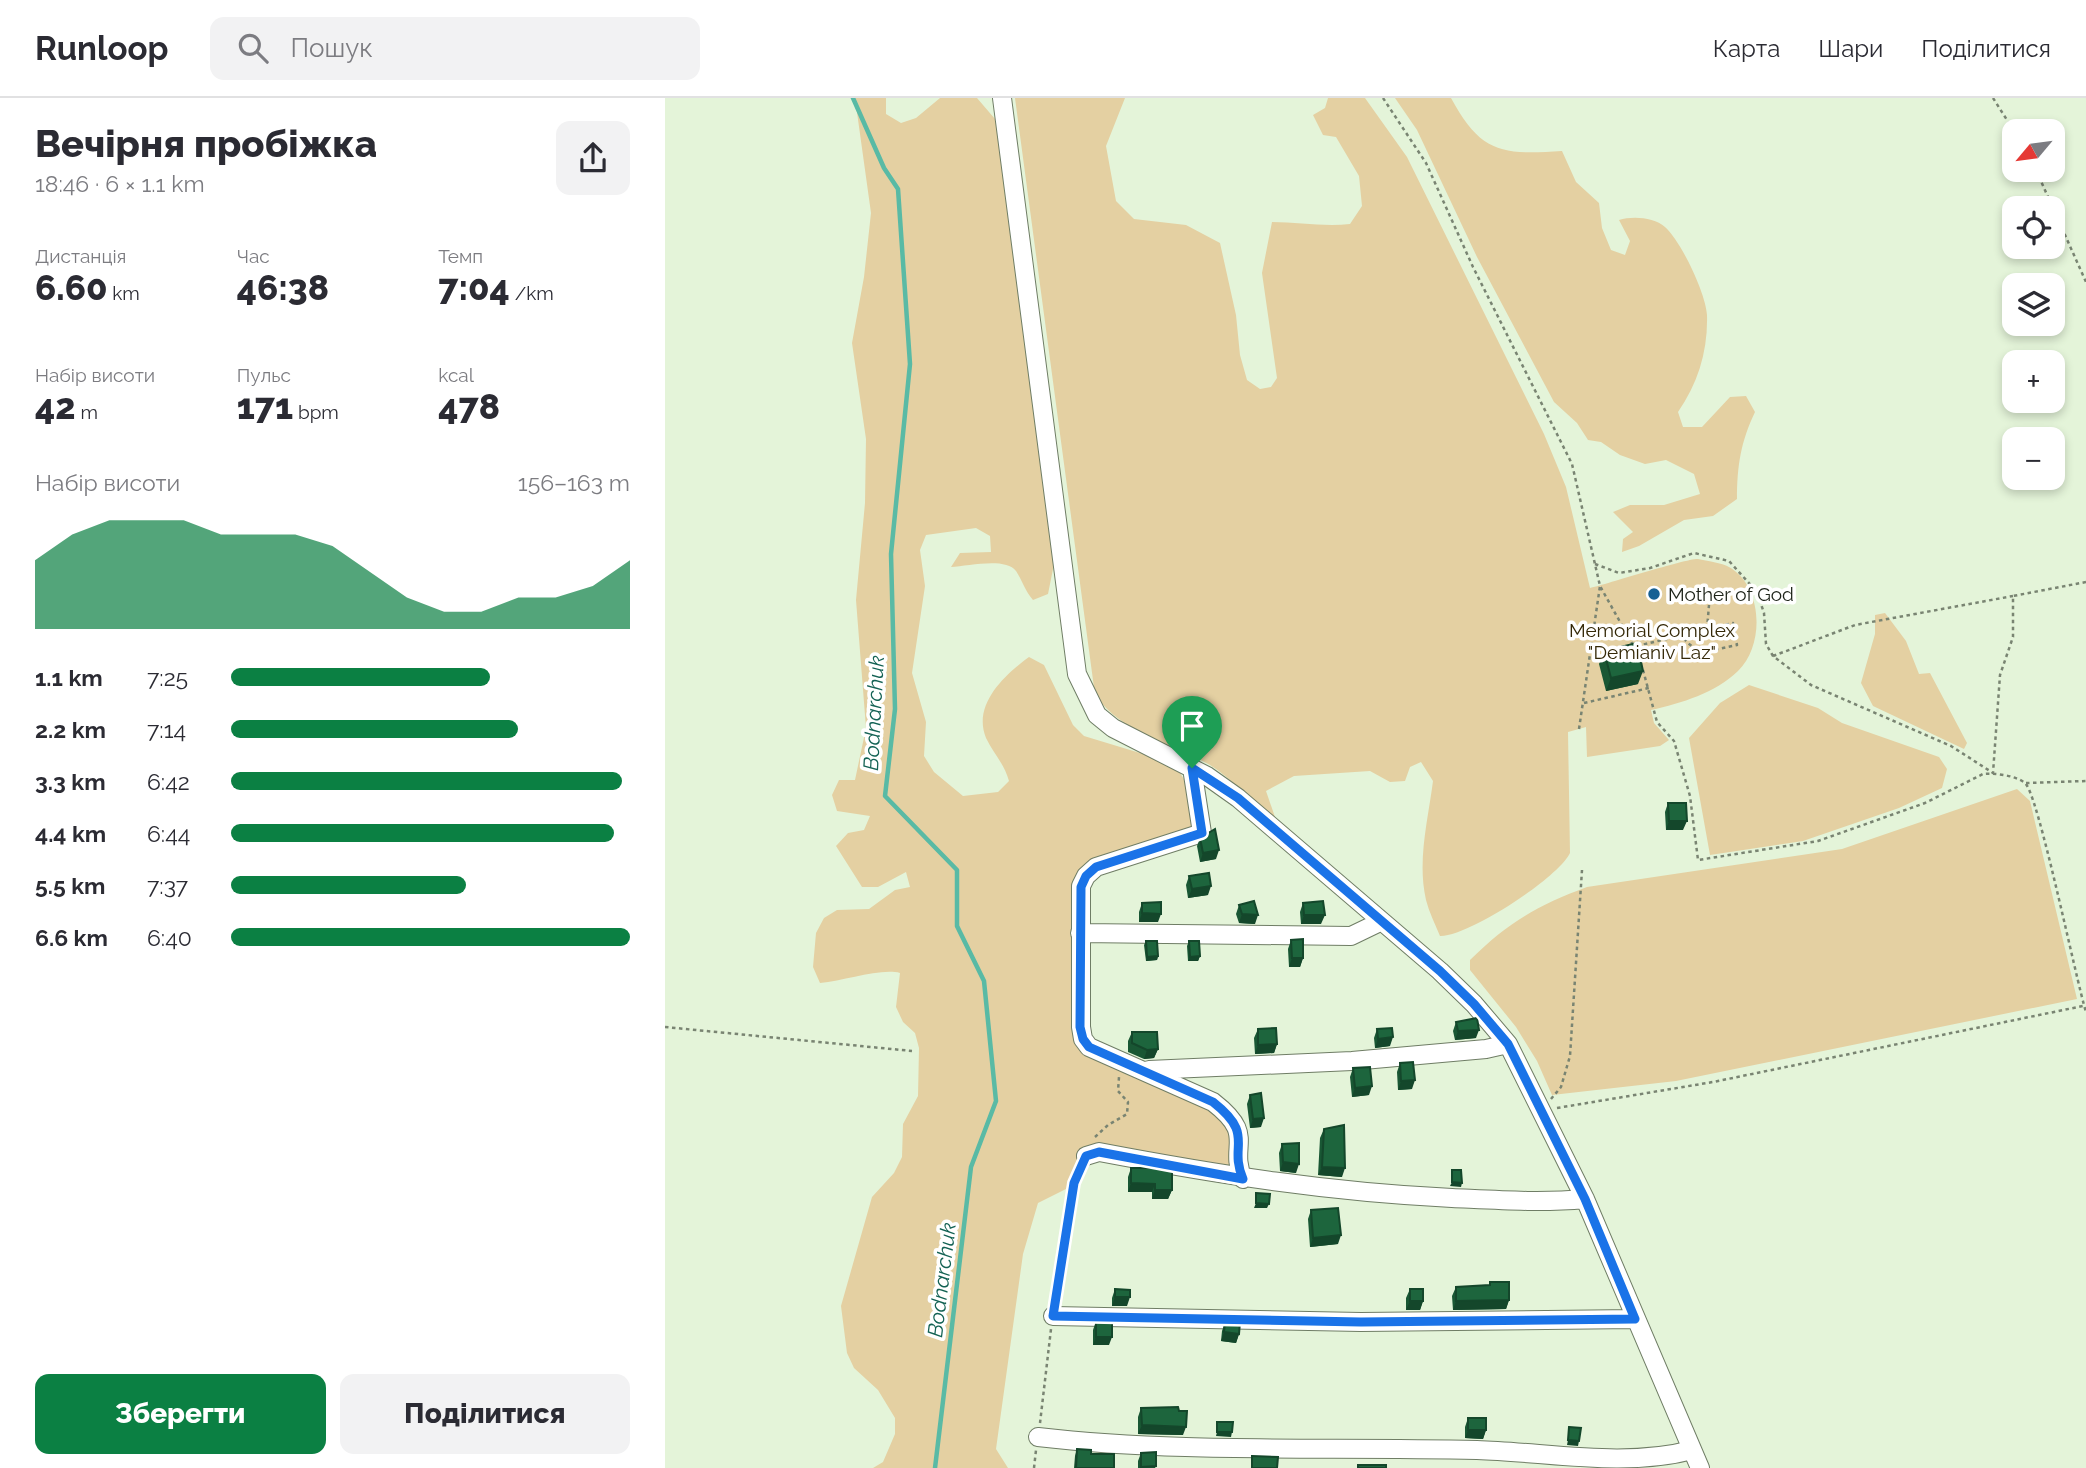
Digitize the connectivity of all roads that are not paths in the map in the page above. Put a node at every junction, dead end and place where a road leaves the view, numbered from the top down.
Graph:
1 (1002, 98) edge
2 (1192, 768) junction
3 (1380, 922) junction
4 (1080, 933) junction
5 (1508, 1044) junction
6 (1146, 1070) junction
7 (1086, 1156) road end
8 (1243, 1179) junction
9 (1585, 1199) junction
10 (1053, 1316) road end
11 (1635, 1319) junction
12 (1038, 1437) road end
13 (1692, 1450) junction
14 (1700, 1468) edge

1 - 2 street
2 - 3 street
2 - 4 street
3 - 4 street
3 - 5 street
4 - 6 street
5 - 6 street
5 - 9 street
6 - 8 street
7 - 8 street
8 - 9 street
9 - 11 street
10 - 11 street
11 - 13 street
12 - 13 street
13 - 14 street

